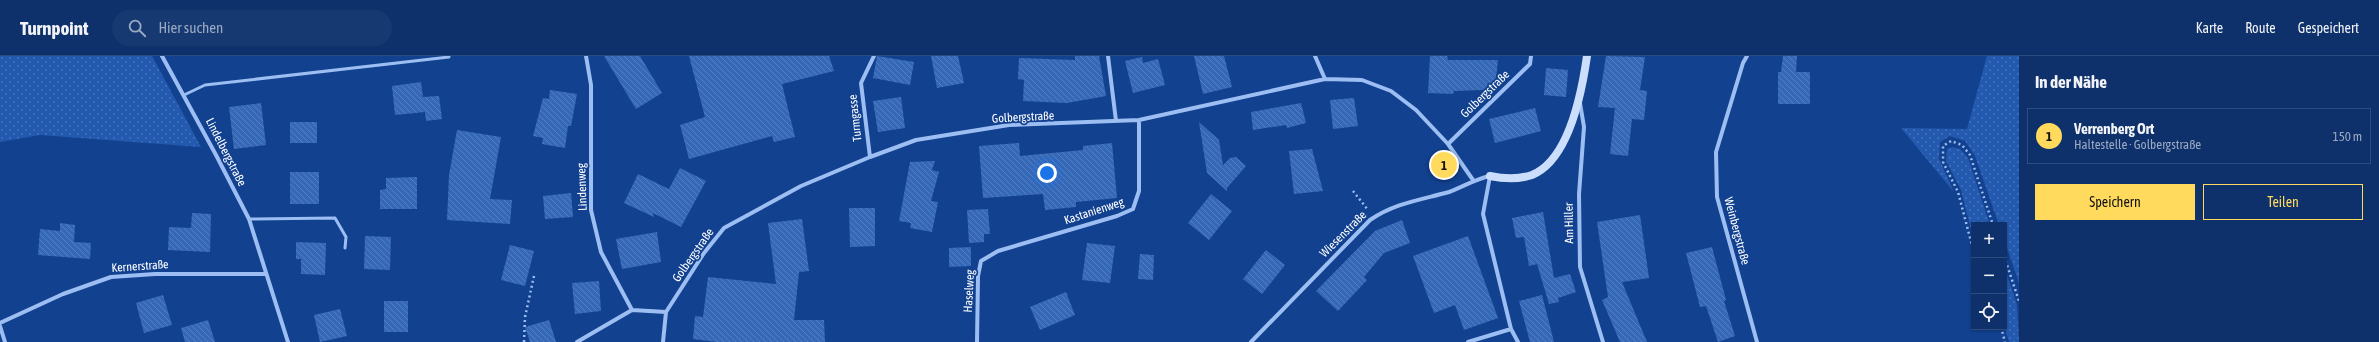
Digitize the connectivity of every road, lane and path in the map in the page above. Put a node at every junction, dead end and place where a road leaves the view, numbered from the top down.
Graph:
1 (162, 56) edge
2 (586, 56) edge
3 (874, 56) edge
4 (1108, 56) edge
5 (1315, 56) edge
6 (1531, 56) edge
7 (1587, 56) edge
8 (1747, 56) edge
9 (448, 57) dead end
10 (1325, 79) junction
11 (184, 95) junction
12 (1579, 101) junction
13 (1139, 120) junction
14 (1116, 121) junction
15 (1448, 144) junction
16 (870, 157) junction
17 (1490, 176) junction
18 (1473, 180) junction
19 (1353, 191) dead end
20 (1374, 217) junction
21 (249, 219) junction
22 (1992, 222) edge
23 (1971, 242) edge
24 (345, 248) dead end
25 (998, 251) joint
26 (2005, 258) edge
27 (266, 274) junction
28 (534, 276) dead end
29 (2019, 301) edge
30 (632, 310) junction
31 (666, 312) junction
32 (0, 325) edge
33 (1511, 329) junction
34 (2002, 330) edge
35 (6, 342) edge
36 (288, 342) edge
37 (524, 342) edge
38 (577, 342) edge
39 (663, 342) edge
40 (977, 342) edge
41 (1252, 342) edge
42 (1468, 342) edge
43 (1518, 342) edge
44 (1603, 342) edge
45 (1757, 342) edge
46 (2005, 342) edge

1 - 11 street, Lindelbergstraße
2 - 30 street, Lindenweg
3 - 16 street, Turmgasse
4 - 14 street
5 - 10 street
6 - 15 street, Golbergstraße
7 - 12 street
8 - 45 street, Weinbergstraße
9 - 11 lane
10 - 13 street, Golbergstraße
10 - 15 street, Golbergstraße
11 - 21 street, Lindelbergstraße
12 - 17 street
12 - 44 street, Am Hiller
13 - 14 street, Golbergstraße
13 - 25 street, Kastanienweg
14 - 16 street, Golbergstraße
15 - 18 street, Golbergstraße
16 - 31 street, Golbergstraße
17 - 18 street
17 - 33 street
18 - 20 street, Wiesenstraße
19 - 20 path
20 - 41 street, Wiesenstraße
21 - 24 lane
21 - 27 street, Lindelbergstraße
22 - 23 path
25 - 40 street, Haselweg
26 - 29 path
27 - 32 street, Kernerstraße
27 - 36 street, Lindelbergstraße
28 - 37 path
30 - 31 street
30 - 38 street
31 - 39 street, Golbergstraße
32 - 35 street, Kernerstraße
33 - 42 street
33 - 43 street
34 - 46 path

